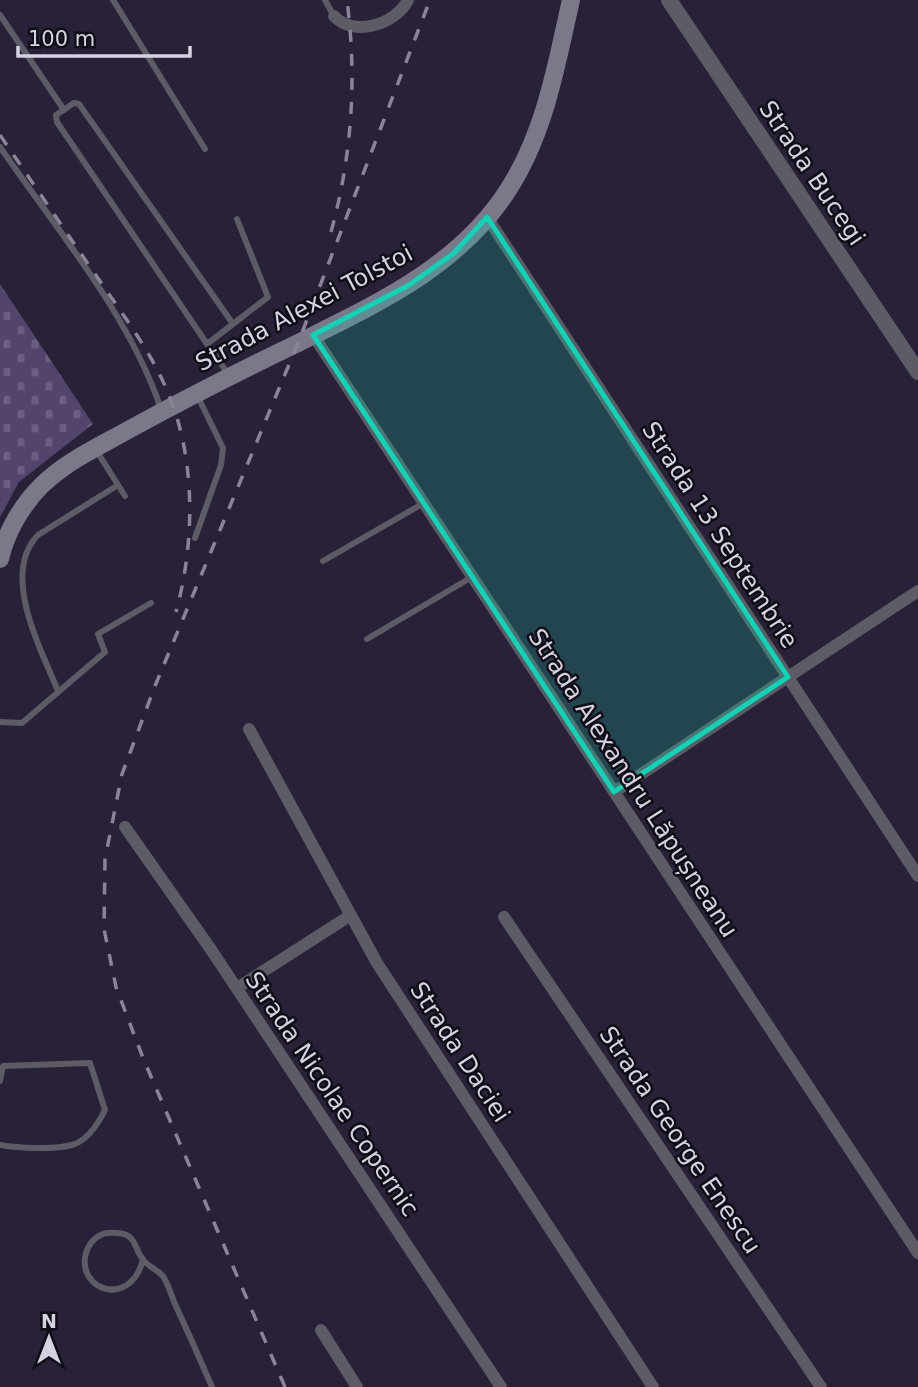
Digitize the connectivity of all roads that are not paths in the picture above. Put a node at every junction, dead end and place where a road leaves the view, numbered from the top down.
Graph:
1 (113, 0) edge
2 (325, 0) edge
3 (408, 0) edge
4 (571, 0) edge
5 (669, 0) edge
6 (0, 15) edge
7 (334, 16) joint
8 (64, 110) junction
9 (0, 147) edge
10 (205, 149) dead end
11 (487, 217) junction
12 (237, 219) dead end
13 (233, 324) junction
14 (313, 335) junction
15 (207, 344) junction
16 (918, 372) edge
17 (230, 377) junction
18 (197, 393) junction
19 (162, 411) junction
20 (95, 448) junction
21 (118, 485) junction
22 (125, 496) dead end
23 (424, 503) junction
24 (195, 538) dead end
25 (0, 559) edge
26 (323, 561) dead end
27 (472, 577) junction
28 (918, 591) edge
29 (151, 603) dead end
30 (366, 639) dead end
31 (788, 677) junction
32 (58, 691) junction
33 (0, 722) edge
34 (249, 730) dead end
35 (614, 792) junction
36 (125, 827) dead end
37 (918, 876) edge
38 (351, 915) junction
39 (504, 918) dead end
40 (237, 988) junction
41 (0, 1081) edge
42 (0, 1145) edge
43 (918, 1253) edge
44 (143, 1260) junction
45 (321, 1330) dead end
46 (212, 1387) edge
47 (358, 1387) edge
48 (501, 1387) edge
49 (653, 1387) edge
50 (821, 1387) edge

1 - 10 lane
2 - 7 lane
3 - 7 street
4 - 11 main road, Strada Alexei Tolstoi
5 - 16 street, Strada Bucegi
6 - 8 lane
8 - 13 lane
8 - 15 lane
9 - 19 lane
11 - 14 main road, Strada Alexei Tolstoi
11 - 31 street, Strada 13 Septembrie
12 - 13 lane
13 - 15 lane
14 - 17 main road, Strada Alexei Tolstoi
14 - 23 street, Strada Alexandru Lăpușneanu
15 - 17 lane
17 - 18 main road, Strada Alexei Tolstoi
18 - 19 main road, Strada Alexei Tolstoi
18 - 24 lane
19 - 20 main road, Strada Alexei Tolstoi
20 - 21 lane
20 - 25 main road, Strada Alexei Tolstoi
21 - 22 lane
21 - 32 lane
23 - 26 lane
23 - 27 street, Strada Alexandru Lăpușneanu
27 - 30 lane
27 - 35 street, Strada Alexandru Lăpușneanu
28 - 31 street
29 - 32 lane
31 - 35 street
31 - 37 street, Strada 13 Septembrie
32 - 33 lane
34 - 38 street, Strada Daciei
35 - 43 street, Strada Alexandru Lăpușneanu
36 - 40 street, Strada Nicolae Copernic
38 - 40 street
38 - 49 street, Strada Daciei
39 - 50 street, Strada George Enescu
40 - 48 street, Strada Nicolae Copernic
41 - 42 lane
44 - 44 lane
44 - 46 lane
45 - 47 street

